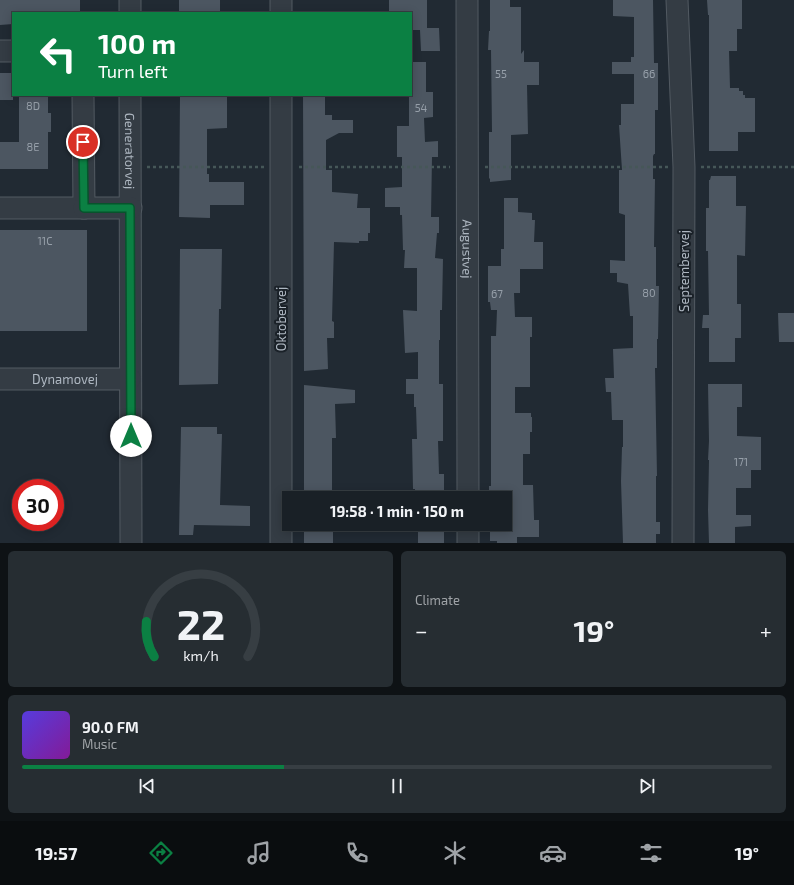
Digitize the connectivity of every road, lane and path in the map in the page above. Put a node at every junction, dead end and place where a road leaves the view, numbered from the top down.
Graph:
1 (130, 0) edge
2 (281, 0) edge
3 (467, 0) edge
4 (677, 0) edge
5 (130, 12) edge
6 (281, 12) edge
7 (0, 51) edge
8 (12, 51) edge
9 (83, 96) edge
10 (130, 96) edge
11 (281, 96) edge
12 (0, 208) edge
13 (84, 208) junction
14 (130, 208) junction
15 (0, 379) edge
16 (130, 379) junction
17 (468, 491) edge
18 (468, 531) edge
19 (131, 543) edge
20 (281, 543) edge
21 (468, 543) edge
22 (684, 543) edge

1 - 5 street
2 - 6 street
3 - 17 street, Augustvej
4 - 22 street, Septembervej
7 - 8 street
9 - 13 street
10 - 14 street, Generatorvej
11 - 20 street, Oktobervej
12 - 13 street
13 - 14 street
14 - 16 street, Generatorvej
15 - 16 street, Dynamovej
16 - 19 street, Generatorvej
18 - 21 street

